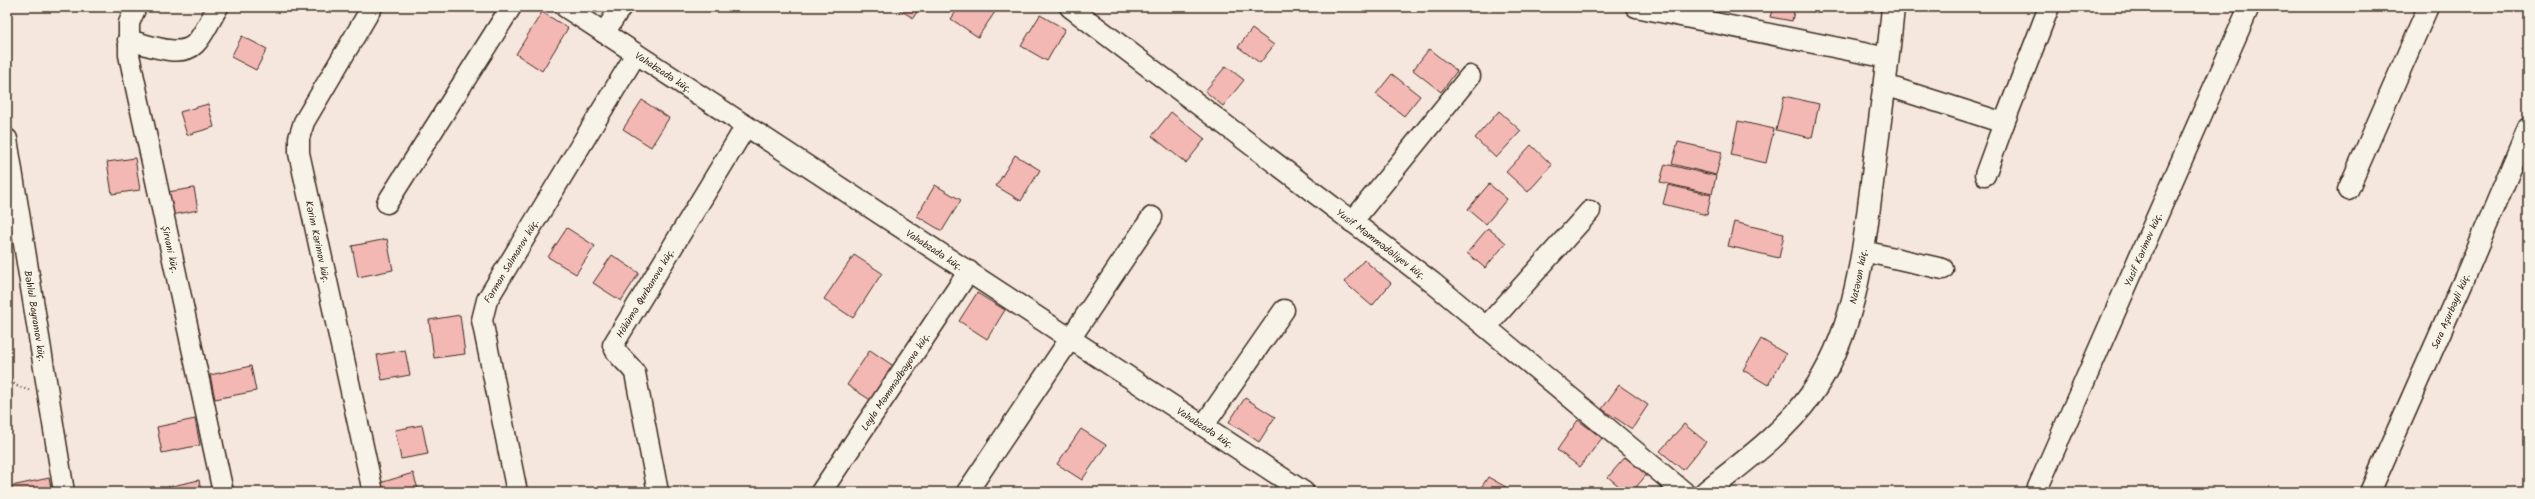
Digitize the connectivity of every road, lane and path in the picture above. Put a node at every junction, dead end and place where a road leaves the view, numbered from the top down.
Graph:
1 (136, 7) edge
2 (218, 7) edge
3 (372, 7) edge
4 (511, 7) edge
5 (565, 7) edge
6 (621, 7) edge
7 (1070, 7) edge
8 (1636, 7) edge
9 (1893, 7) edge
10 (2049, 7) edge
11 (2249, 7) edge
12 (2428, 7) edge
13 (604, 33) junction
14 (128, 40) junction
15 (636, 54) junction
16 (1888, 58) junction
17 (1470, 76) dead end
18 (1885, 85) junction
19 (2004, 123) junction
20 (746, 126) junction
21 (2528, 128) edge
22 (7, 139) edge
23 (1985, 175) dead end
24 (2348, 190) dead end
25 (387, 203) dead end
26 (1590, 211) dead end
27 (1152, 217) dead end
28 (1352, 222) junction
29 (1863, 250) junction
30 (1943, 269) dead end
31 (969, 271) junction
32 (1284, 310) dead end
33 (1486, 327) junction
34 (1071, 338) junction
35 (1204, 426) junction
36 (64, 492) edge
37 (223, 492) edge
38 (373, 492) edge
39 (517, 492) edge
40 (658, 492) edge
41 (821, 492) edge
42 (967, 492) edge
43 (1304, 492) edge
44 (1684, 492) edge
45 (1706, 492) edge
46 (2036, 492) edge
47 (2370, 492) edge

1 - 14 street, Şirvani küç.
2 - 14 street
3 - 38 street, Kərim Kərimov küç.
4 - 25 street
5 - 13 street, Vahabzadə küç.
6 - 13 street
7 - 28 street, Yusif Məmmədəliyev küç.
8 - 16 street
9 - 16 street, Natəvan küç.
10 - 19 street
11 - 46 street, Yusif Kərimov küç.
12 - 24 street
13 - 15 street, Vahabzadə küç.
14 - 37 street, Şirvani küç.
15 - 20 street, Vahabzadə küç.
15 - 39 street, Fərman Salmanov küç.
16 - 18 street, Natəvan küç.
17 - 28 street
18 - 19 street
18 - 29 street, Natəvan küç.
19 - 23 street
20 - 31 street, Vahabzadə küç.
20 - 40 street, Hökümə Qurbanova küç.
21 - 47 street, Sara Aşurbəyli küç.
22 - 36 street, Bəhlul Bayramov küç.
26 - 33 street
27 - 34 street
28 - 33 street, Yusif Məmmədəliyev küç.
29 - 30 street
29 - 45 street, Natəvan küç.
31 - 34 street, Vahabzadə küç.
31 - 41 street, Leyla Məmmədbəyova küç.
32 - 35 street
33 - 44 street, Yusif Məmmədəliyev küç.
34 - 35 street, Vahabzadə küç.
34 - 42 street
35 - 43 street, Vahabzadə küç.

